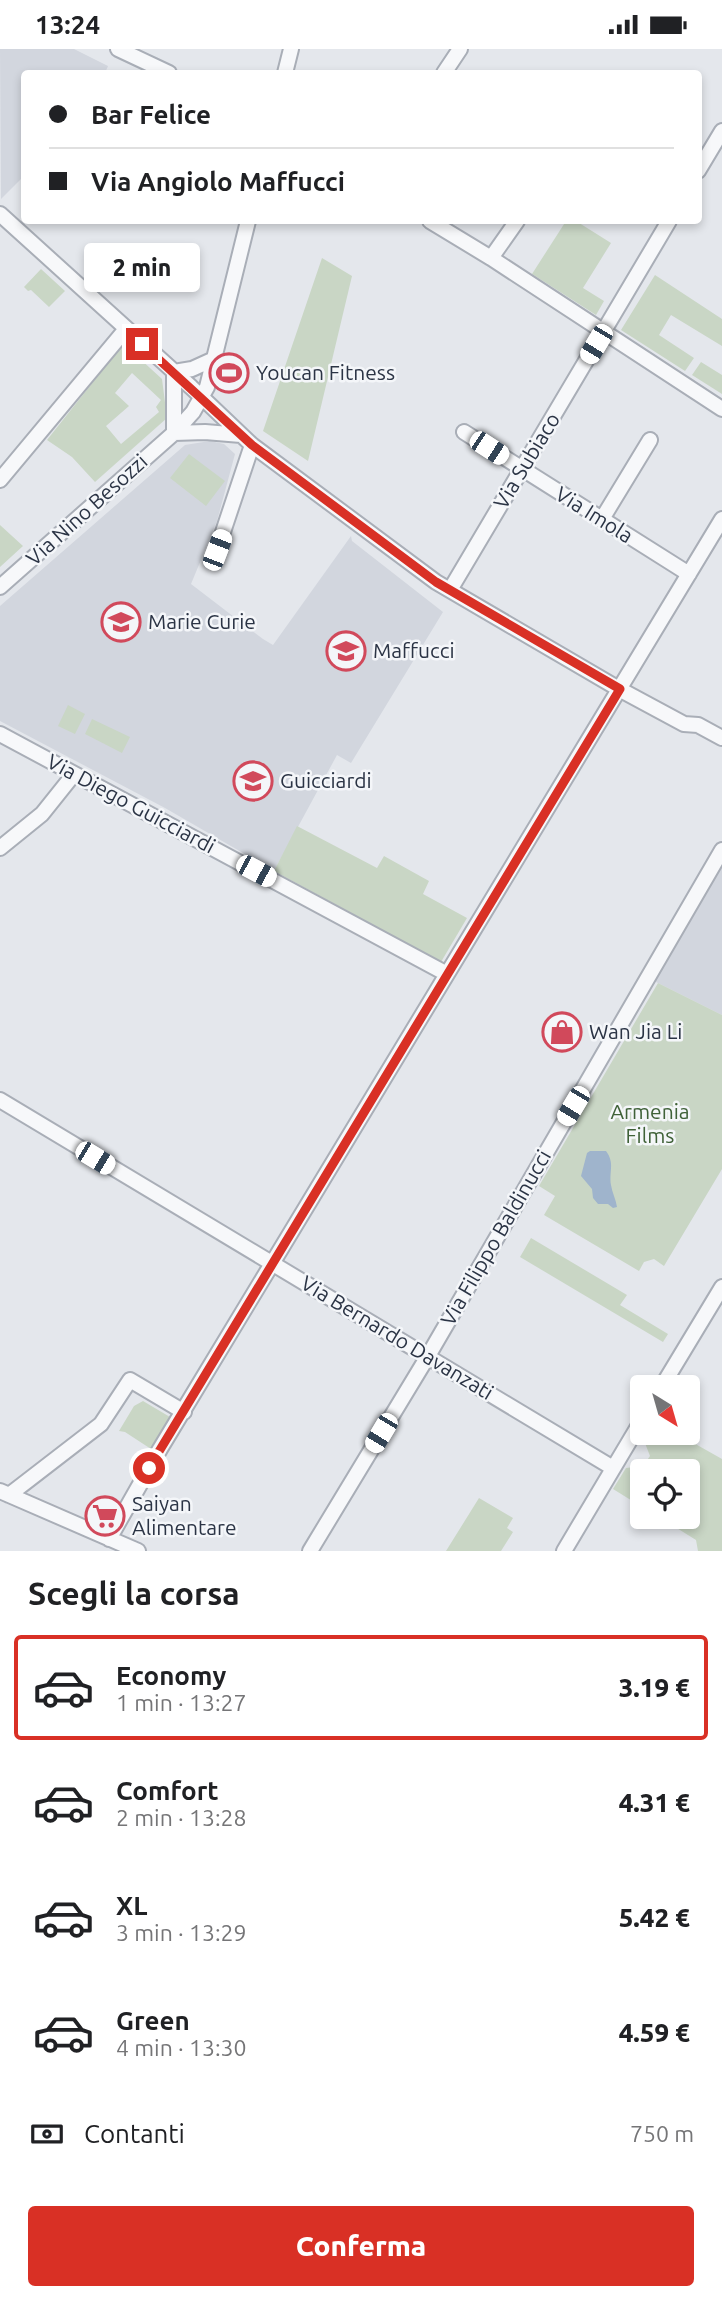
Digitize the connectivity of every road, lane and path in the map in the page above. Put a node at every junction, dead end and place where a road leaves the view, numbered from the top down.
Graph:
1 (118, 49) edge
2 (291, 49) edge
3 (460, 49) edge
4 (163, 70) edge
5 (286, 70) edge
6 (446, 70) edge
7 (722, 131) edge
8 (702, 164) edge
9 (0, 214) edge
10 (247, 224) edge
11 (435, 224) edge
12 (515, 224) edge
13 (667, 224) edge
14 (491, 258) junction
15 (126, 329) junction
16 (604, 331) junction
17 (214, 359) junction
18 (174, 372) junction
19 (202, 398) junction
20 (722, 409) edge
21 (464, 432) dead end
22 (174, 433) junction
23 (246, 440) junction
24 (650, 440) dead end
25 (522, 469) junction
26 (0, 480) edge
27 (602, 519) junction
28 (722, 519) edge
29 (217, 550) dead end
30 (688, 574) junction
31 (0, 587) edge
32 (450, 590) junction
33 (620, 689) junction
34 (0, 734) edge
35 (722, 738) edge
36 (74, 774) junction
37 (0, 848) edge
38 (722, 850) edge
39 (447, 974) junction
40 (0, 1100) edge
41 (274, 1263) junction
42 (722, 1287) edge
43 (428, 1356) junction
44 (669, 1375) edge
45 (184, 1412) junction
46 (630, 1440) edge
47 (613, 1468) junction
48 (5, 1493) edge
49 (108, 1539) junction
50 (138, 1551) edge
51 (310, 1551) edge
52 (564, 1551) edge

1 - 4 street
2 - 5 street
3 - 6 street
7 - 8 street
9 - 15 street
10 - 17 street
11 - 14 street
12 - 14 street
13 - 16 street, Via Subiaco
14 - 16 street
15 - 18 street
15 - 26 street
16 - 20 street
16 - 25 street, Via Subiaco
17 - 18 street
17 - 19 street
18 - 19 street
18 - 22 street
19 - 22 street, Via Nino Besozzi
19 - 23 street
21 - 25 street, Via Imola
22 - 23 street
22 - 31 street, Via Nino Besozzi
23 - 29 street
23 - 32 street
24 - 27 street
25 - 27 street, Via Imola
25 - 32 street, Via Subiaco
27 - 30 street, Via Imola
28 - 30 street
30 - 33 street
32 - 33 street
33 - 35 street
33 - 39 street
34 - 36 street, Via Diego Guicciardi
36 - 37 street
36 - 39 street, Via Diego Guicciardi
38 - 43 street, Via Filippo Baldinucci
39 - 41 street
40 - 41 street, Via Bernardo Davanzati
41 - 43 street, Via Bernardo Davanzati
41 - 45 street
42 - 44 street
43 - 47 street, Via Bernardo Davanzati
43 - 51 street, Via Filippo Baldinucci
45 - 48 street
45 - 49 street
46 - 47 street
47 - 52 street
48 - 49 street
49 - 50 street

